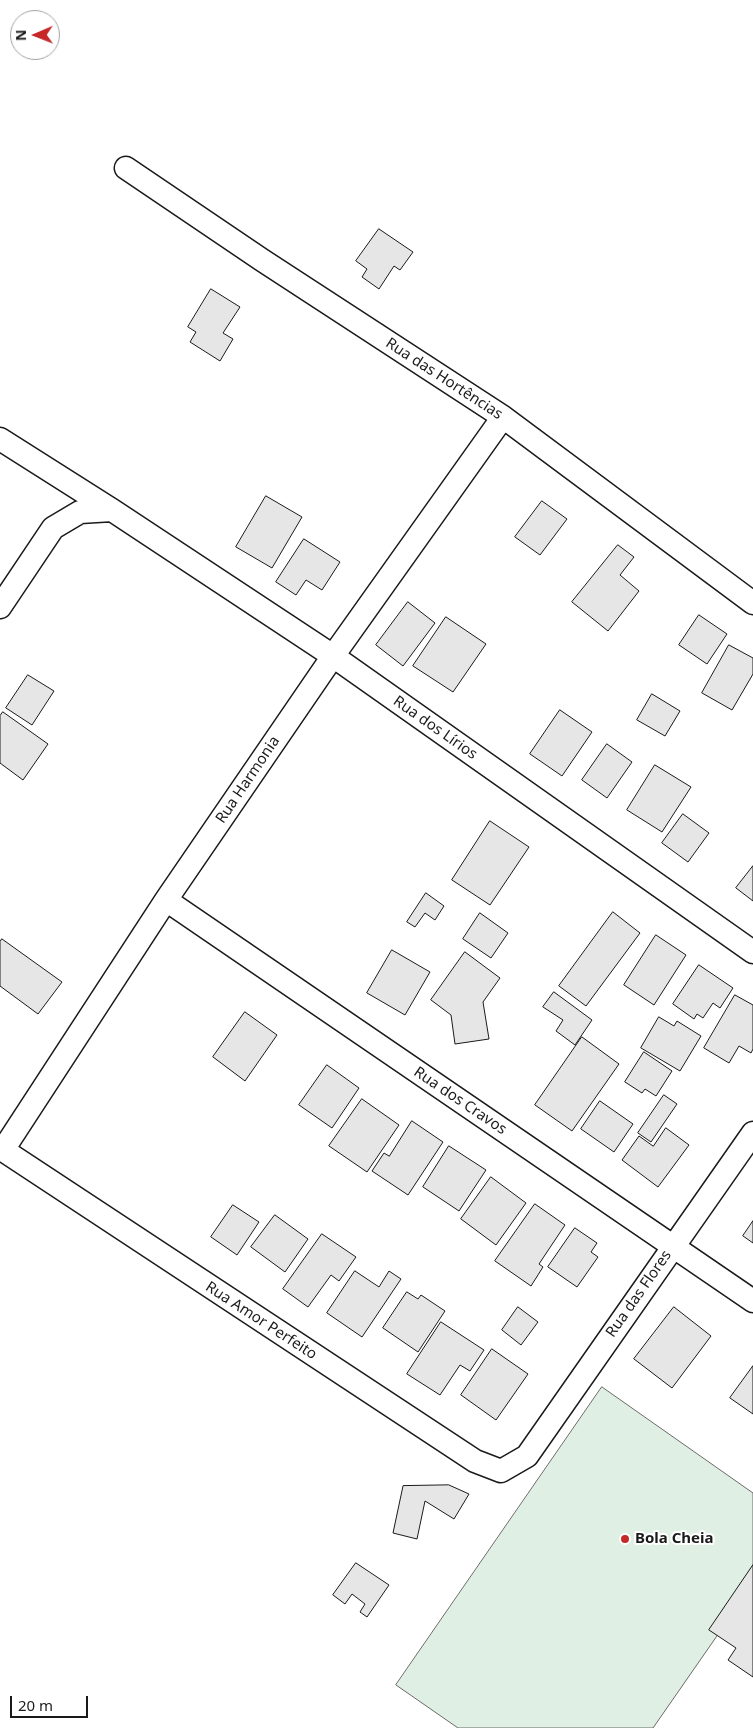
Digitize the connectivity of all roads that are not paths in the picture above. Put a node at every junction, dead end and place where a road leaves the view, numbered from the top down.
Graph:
1 (126, 168) dead end
2 (503, 417) junction
3 (0, 439) edge
4 (112, 510) junction
5 (753, 603) edge
6 (0, 607) edge
7 (333, 656) junction
8 (166, 900) junction
9 (753, 952) edge
10 (753, 1133) edge
11 (2, 1149) edge
12 (673, 1247) junction
13 (753, 1302) edge
14 (527, 1456) joint

1 - 2 street, Rua das Hortências
2 - 5 street, Rua das Hortências
2 - 7 street, Rua Harmonia
3 - 4 street, Rua dos Lírios
4 - 6 street
4 - 7 street, Rua dos Lírios
7 - 8 street, Rua Harmonia
7 - 9 street, Rua dos Lírios
8 - 11 street, Rua Harmonia
8 - 12 street, Rua dos Cravos
10 - 12 street, Rua das Flores
11 - 14 street, Rua Amor Perfeito
12 - 13 street, Rua dos Cravos
12 - 14 street, Rua das Flores

